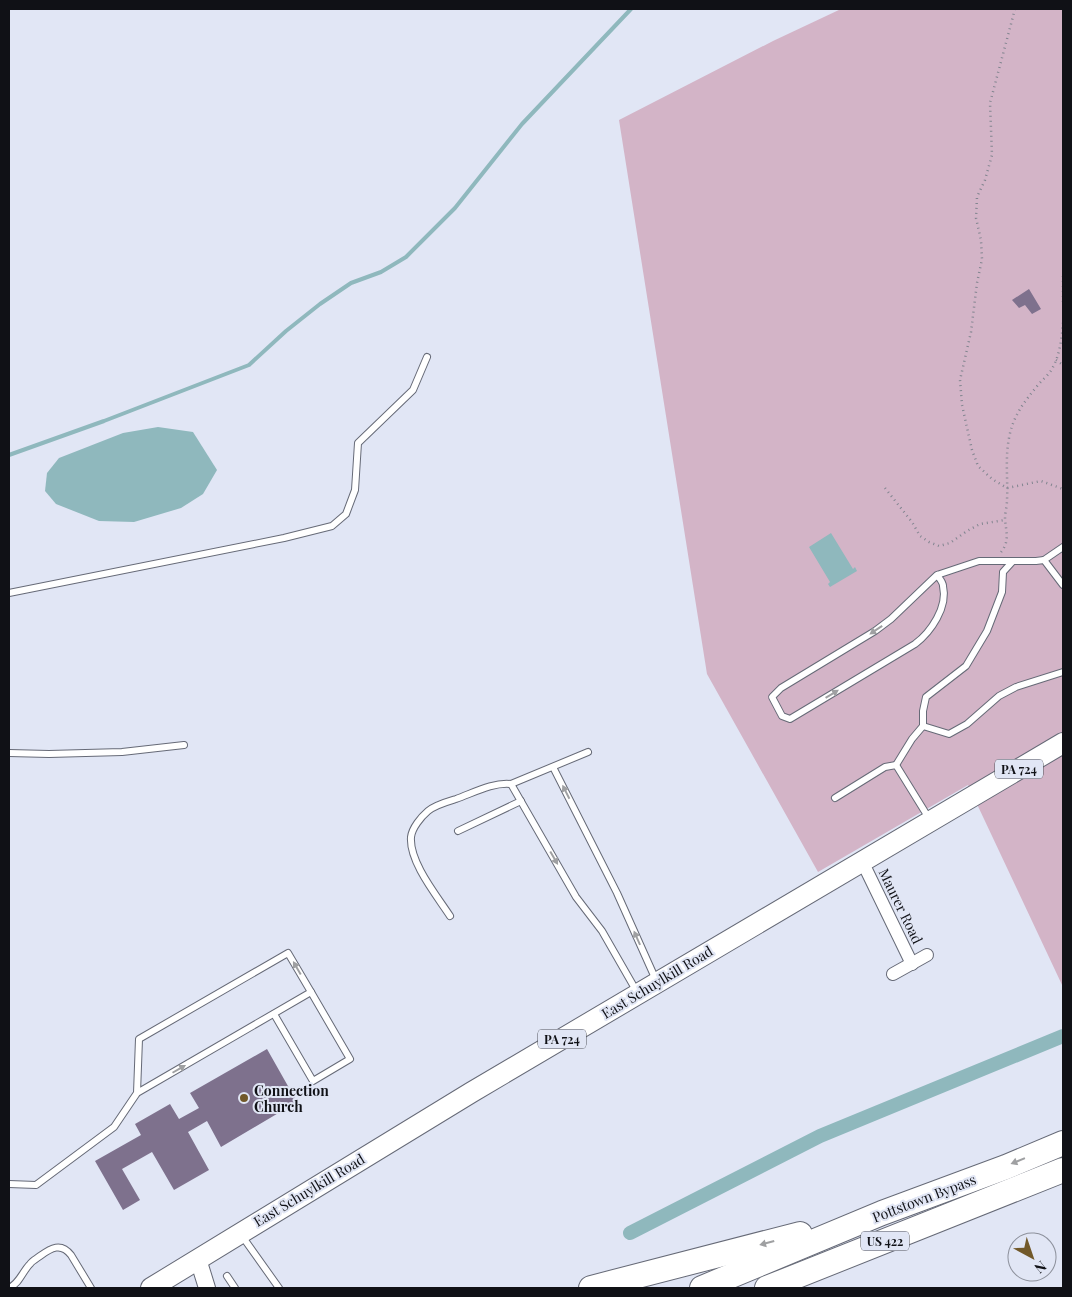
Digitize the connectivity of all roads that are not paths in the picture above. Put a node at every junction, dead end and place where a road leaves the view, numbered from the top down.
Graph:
1 (427, 357) dead end
2 (1063, 547) edge
3 (1044, 560) junction
4 (1013, 561) junction
5 (938, 575) junction
6 (1063, 585) edge
7 (9, 593) edge
8 (1063, 672) edge
9 (924, 726) junction
10 (1063, 743) edge
11 (184, 745) dead end
12 (588, 752) dead end
13 (9, 753) edge
14 (896, 765) junction
15 (553, 767) junction
16 (511, 784) junction
17 (835, 798) dead end
18 (521, 801) junction
19 (931, 821) junction
20 (458, 831) dead end
21 (862, 861) junction
22 (450, 916) dead end
23 (927, 955) dead end
24 (912, 964) junction
25 (893, 974) dead end
26 (657, 982) junction
27 (311, 992) junction
28 (638, 994) junction
29 (274, 1014) junction
30 (137, 1093) junction
31 (1063, 1143) edge
32 (1063, 1170) edge
33 (9, 1184) edge
34 (1004, 1194) junction
35 (882, 1213) junction
36 (240, 1233) junction
37 (198, 1259) junction
38 (227, 1276) dead end
39 (18, 1286) edge
40 (9, 1288) edge
41 (91, 1288) edge
42 (151, 1288) edge
43 (207, 1288) edge
44 (234, 1288) edge
45 (279, 1288) edge
46 (591, 1288) edge
47 (702, 1288) edge
48 (767, 1288) edge
49 (796, 1288) edge

1 - 7 lane
2 - 3 lane
3 - 4 lane
3 - 6 lane
4 - 5 lane
4 - 9 lane
5 -> 5 lane
8 - 9 lane
9 - 14 lane
10 - 19 main road, East Schuylkill Road / PA 724
11 - 13 lane
12 - 15 lane
14 - 17 lane
14 - 19 lane
15 - 16 lane
26 -> 15 lane
16 - 18 lane
16 - 22 lane
18 - 20 lane
18 -> 28 lane
19 - 21 main road, East Schuylkill Road / PA 724
21 - 24 street, Maurer Road
21 - 26 main road, East Schuylkill Road / PA 724
23 - 24 street, Maurer Road
24 - 25 street, Maurer Road
26 - 28 main road, East Schuylkill Road / PA 724
27 - 29 lane
27 - 29 lane
27 -> 30 lane
28 - 36 main road, East Schuylkill Road / PA 724
30 -> 29 lane
30 - 33 lane
31 -> 35 highway, Pottstown Bypass / US 422
32 - 34 highway, Pottstown Bypass / US 422
34 - 48 highway, Pottstown Bypass / US 422
34 - 49 highway
35 -> 46 highway
35 - 47 highway, Pottstown Bypass / US 422
36 - 37 main road, East Schuylkill Road / PA 724
36 - 45 lane
37 - 42 main road, East Schuylkill Road / PA 724
37 - 43 street
38 - 44 lane
39 - 40 lane
39 - 41 lane

